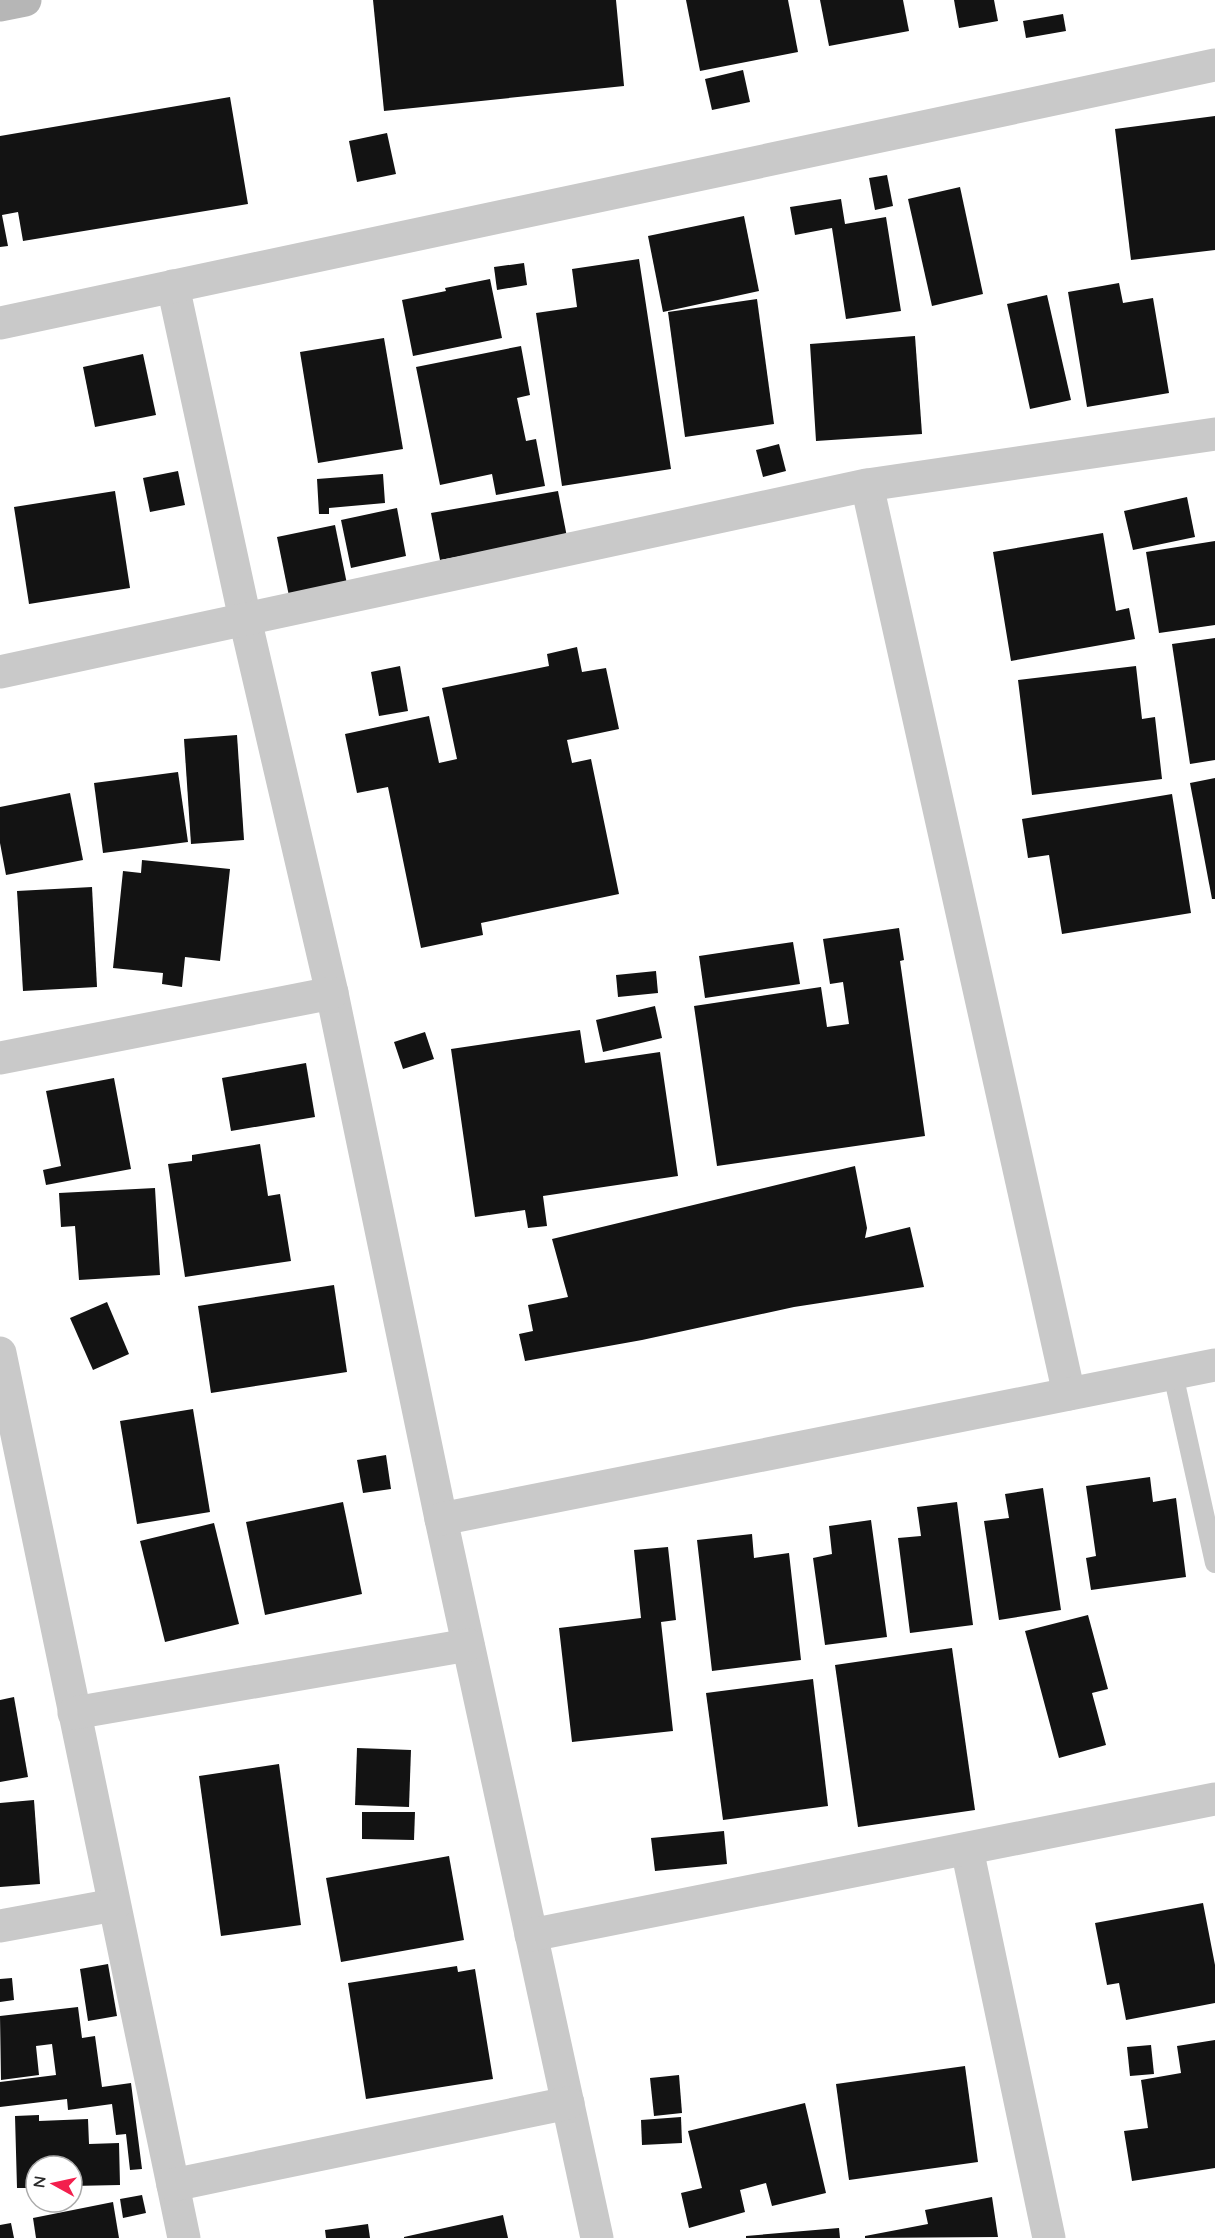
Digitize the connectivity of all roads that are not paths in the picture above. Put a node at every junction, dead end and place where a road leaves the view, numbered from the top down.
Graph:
1 (25, 0) edge
2 (0, 5) edge
3 (1215, 65) edge
4 (172, 286) junction
5 (0, 323) edge
6 (1215, 434) edge
7 (867, 485) junction
8 (245, 619) junction
9 (0, 672) edge
10 (332, 993) junction
11 (0, 1058) edge
12 (0, 1353) edge
13 (1215, 1365) edge
14 (1173, 1374) junction
15 (1070, 1394) junction
16 (441, 1520) junction
17 (1215, 1563) edge
18 (468, 1646) junction
19 (74, 1713) junction
20 (1215, 1800) edge
21 (967, 1849) junction
22 (114, 1905) junction
23 (0, 1926) edge
24 (531, 1935) junction
25 (568, 2103) junction
26 (173, 2185) junction
27 (184, 2238) edge
28 (597, 2238) edge
29 (1049, 2238) edge

1 - 2 main road
3 - 4 street
4 - 5 street
4 - 8 street
6 - 7 street
7 - 8 street
7 - 15 street
8 - 9 street
8 - 10 street
10 - 11 street
10 - 16 street
12 - 19 street
13 - 14 street
14 - 15 street
14 - 17 lane
15 - 16 street
16 - 18 street
18 - 19 street
18 - 24 street
19 - 22 street
20 - 21 street
21 - 24 street
21 - 29 street
22 - 23 street
22 - 26 street
24 - 25 street
25 - 26 street
25 - 28 street
26 - 27 street

